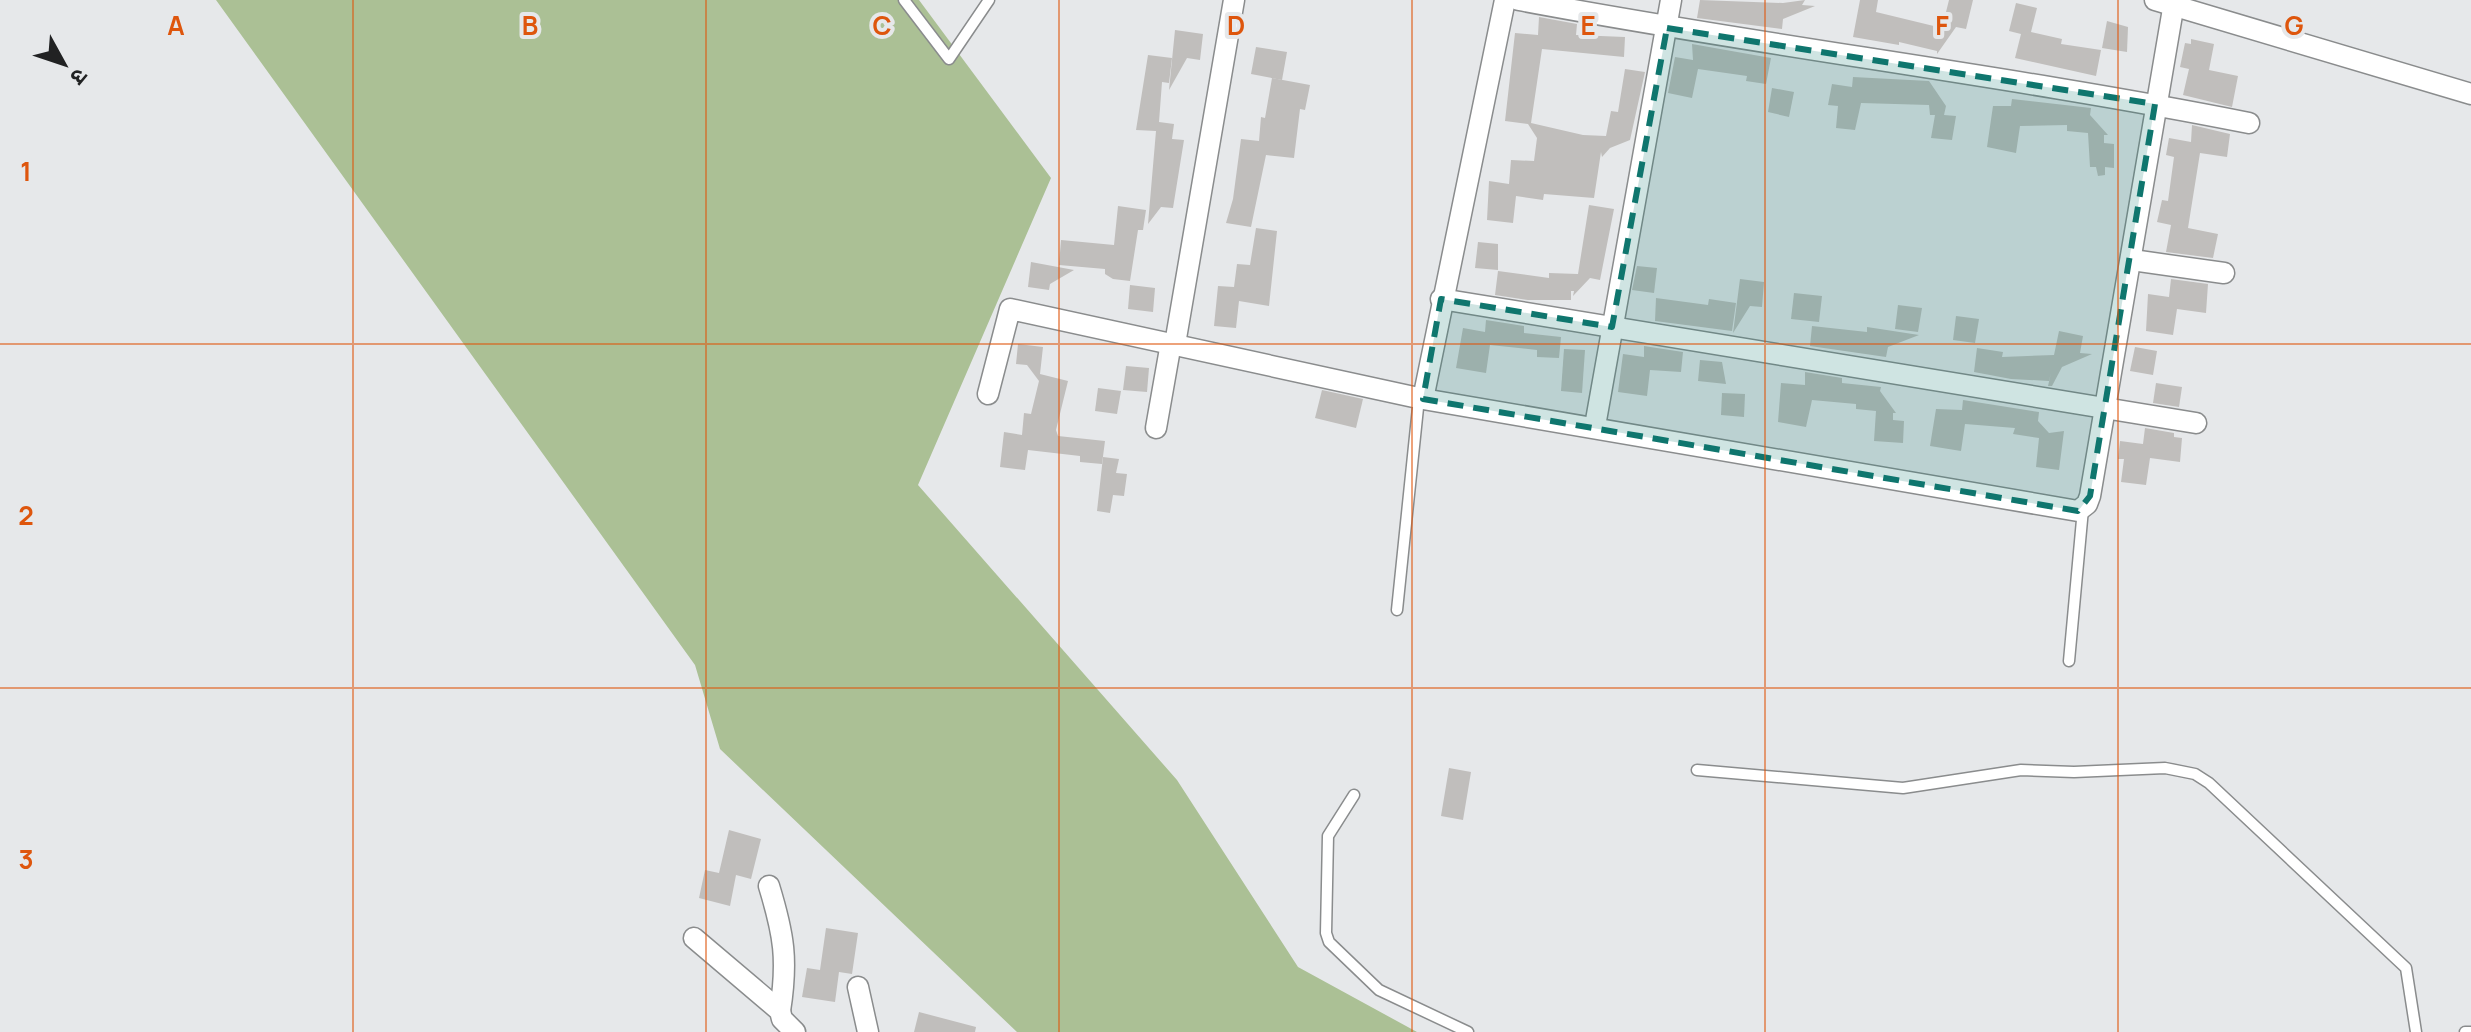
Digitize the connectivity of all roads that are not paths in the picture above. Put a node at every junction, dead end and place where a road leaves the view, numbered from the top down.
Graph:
1 (904, 0) edge
2 (989, 0) edge
3 (1234, 0) edge
4 (1505, 0) edge
5 (1519, 0) edge
6 (1671, 0) edge
7 (2164, 2) edge
8 (1667, 28) junction
9 (2471, 94) edge
10 (2155, 104) junction
11 (2249, 123) dead end
12 (2132, 260) junction
13 (2224, 273) dead end
14 (1441, 299) junction
15 (1612, 327) junction
16 (1173, 343) junction
17 (988, 394) dead end
18 (1421, 399) junction
19 (2106, 407) junction
20 (2196, 423) dead end
21 (1595, 426) junction
22 (1156, 428) dead end
23 (2083, 509) junction
24 (1397, 610) dead end
25 (2069, 661) dead end
26 (1697, 770) dead end
27 (1354, 795) dead end
28 (769, 886) dead end
29 (694, 938) dead end
30 (858, 987) dead end
31 (782, 1024) edge
32 (868, 1032) edge
33 (1468, 1032) edge
34 (2416, 1032) edge

1 - 2 lane
3 - 16 street
4 - 14 street
5 - 8 street
6 - 8 street
7 - 9 street
7 - 10 street
8 - 10 street
8 - 15 street
10 - 11 street
10 - 12 street
12 - 13 street
12 - 19 street
14 - 15 street
14 - 18 street
15 - 19 street
15 - 21 street
16 - 17 street
16 - 18 street
16 - 22 street
18 - 21 street
18 - 24 lane
19 - 20 street
19 - 23 street
21 - 23 street
23 - 25 lane
26 - 34 lane
27 - 33 lane
28 - 31 street
29 - 31 street
30 - 32 street

